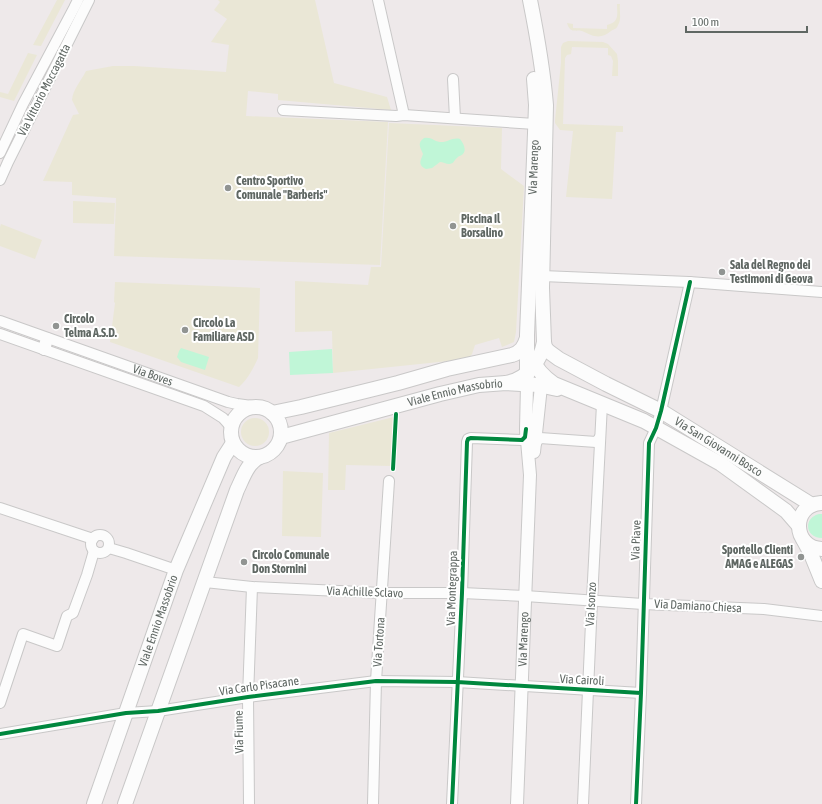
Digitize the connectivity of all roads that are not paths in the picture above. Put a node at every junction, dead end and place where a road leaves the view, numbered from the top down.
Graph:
1 (78, 0) edge
2 (89, 0) edge
3 (378, 0) edge
4 (520, 0) edge
5 (530, 0) edge
6 (453, 79) dead end
7 (283, 110) dead end
8 (404, 115) junction
9 (455, 118) junction
10 (535, 124) junction
11 (0, 153) edge
12 (0, 180) edge
13 (542, 276) junction
14 (690, 282) junction
15 (822, 292) edge
16 (0, 321) edge
17 (0, 334) edge
18 (527, 335) junction
19 (544, 342) junction
20 (45, 344) junction
21 (505, 357) junction
22 (560, 361) junction
23 (535, 369) junction
24 (506, 384) junction
25 (580, 395) junction
26 (527, 403) junction
27 (602, 404) junction
28 (540, 405) junction
29 (266, 410) junction
30 (661, 411) junction
31 (231, 427) junction
32 (656, 428) junction
33 (526, 429) junction
34 (281, 436) junction
35 (600, 437) junction
36 (233, 443) junction
37 (535, 445) junction
38 (260, 457) junction
39 (530, 475) junction
40 (389, 481) dead end
41 (817, 504) edge
42 (0, 508) edge
43 (800, 532) junction
44 (99, 546) junction
45 (822, 549) edge
46 (176, 570) junction
47 (822, 581) edge
48 (205, 582) junction
49 (252, 587) junction
50 (382, 593) junction
51 (462, 594) junction
52 (525, 596) junction
53 (592, 600) junction
54 (643, 604) junction
55 (822, 616) edge
56 (376, 681) junction
57 (457, 682) junction
58 (522, 686) junction
59 (588, 690) junction
60 (641, 693) junction
61 (248, 697) junction
62 (0, 703) edge
63 (158, 711) junction
64 (126, 713) junction
65 (0, 734) edge
66 (94, 804) edge
67 (125, 804) edge
68 (249, 804) edge
69 (373, 804) edge
70 (452, 804) edge
71 (517, 804) edge
72 (583, 804) edge
73 (636, 804) edge

1 - 11 street, Via Vittorio Moccagatta
2 - 12 street, Via Vittorio Moccagatta
3 - 8 street
4 - 10 main road, Via Marengo
5 - 13 main road
6 - 9 street
7 - 8 street
8 - 9 street
9 - 10 street
10 - 18 main road, Via Marengo
13 - 14 street
13 - 19 main road
14 - 15 street
14 - 30 street, Via Piave
16 - 20 street, Via Boves
17 - 20 street, Via Boves
18 - 21 main road
18 - 23 main road, Via Marengo
19 - 22 main road, Via San Giovanni Bosco
19 - 23 main road
20 - 29 street, Via Boves
20 - 31 street, Via Boves
21 - 23 main road
21 - 29 main road, Viale Ennio Massobrio
22 - 23 main road
22 - 30 main road, Via San Giovanni Bosco
23 - 24 main road
23 - 25 main road, Via San Giovanni Bosco
23 - 25 main road
23 - 26 street, Via Marengo
23 - 28 street, Via Marengo
24 - 26 street, Viale Ennio Massobrio
24 - 34 main road, Viale Ennio Massobrio
25 - 27 main road, Via San Giovanni Bosco
25 - 28 street
26 - 33 street, Via Marengo
27 - 32 main road, Via San Giovanni Bosco
27 - 35 street, Via Isonzo
28 - 37 street, Via Marengo
29 - 31 main road, Viale Ennio Massobrio
29 - 34 main road
30 - 32 street, Via Piave
30 - 41 main road, Via San Giovanni Bosco
31 - 36 main road
32 - 43 main road, Via San Giovanni Bosco
32 - 54 street, Via Piave
33 - 39 street, Via Marengo
33 - 51 street, Via Montegrappa
34 - 38 main road
35 - 37 street
35 - 53 street, Via Isonzo
36 - 38 main road
36 - 46 main road, Viale Ennio Massobrio
37 - 39 street, Via Marengo
38 - 48 main road
39 - 52 street, Via Marengo
40 - 50 street, Via Tortona
41 - 43 main road, Via San Giovanni Bosco
42 - 44 street
43 - 45 main road, Via San Giovanni Bosco
43 - 47 main road
44 - 46 street
44 - 62 street
46 - 64 main road, Viale Ennio Massobrio
48 - 49 street, Via Achille Sclavo
48 - 63 main road
49 - 50 street, Via Achille Sclavo
49 - 61 street, Via Fiume
50 - 51 street, Via Achille Sclavo
50 - 56 street, Via Tortona
51 - 52 street, Via Achille Sclavo
51 - 57 street, Via Montegrappa
52 - 53 street, Via Damiano Chiesa
52 - 58 street, Via Marengo
53 - 54 street, Via Damiano Chiesa
53 - 59 street, Via Isonzo
54 - 55 street, Via Damiano Chiesa
54 - 60 street, Via Piave
56 - 57 street, Via Carlo Pisacane
56 - 61 street, Via Carlo Pisacane
56 - 69 street, Via Tortona
57 - 58 street, Via Carlo Pisacane
57 - 70 street, Via Montegrappa
58 - 59 street, Via Cairoli
58 - 71 street, Via Marengo
59 - 60 street, Via Cairoli
59 - 72 street, Via Isonzo
60 - 73 street, Via Piave
61 - 63 street, Via Carlo Pisacane
61 - 68 street, Via Fiume
63 - 64 street, Via Carlo Pisacane
63 - 67 main road
64 - 65 street, Via Carlo Pisacane
64 - 66 main road, Viale Ennio Massobrio

